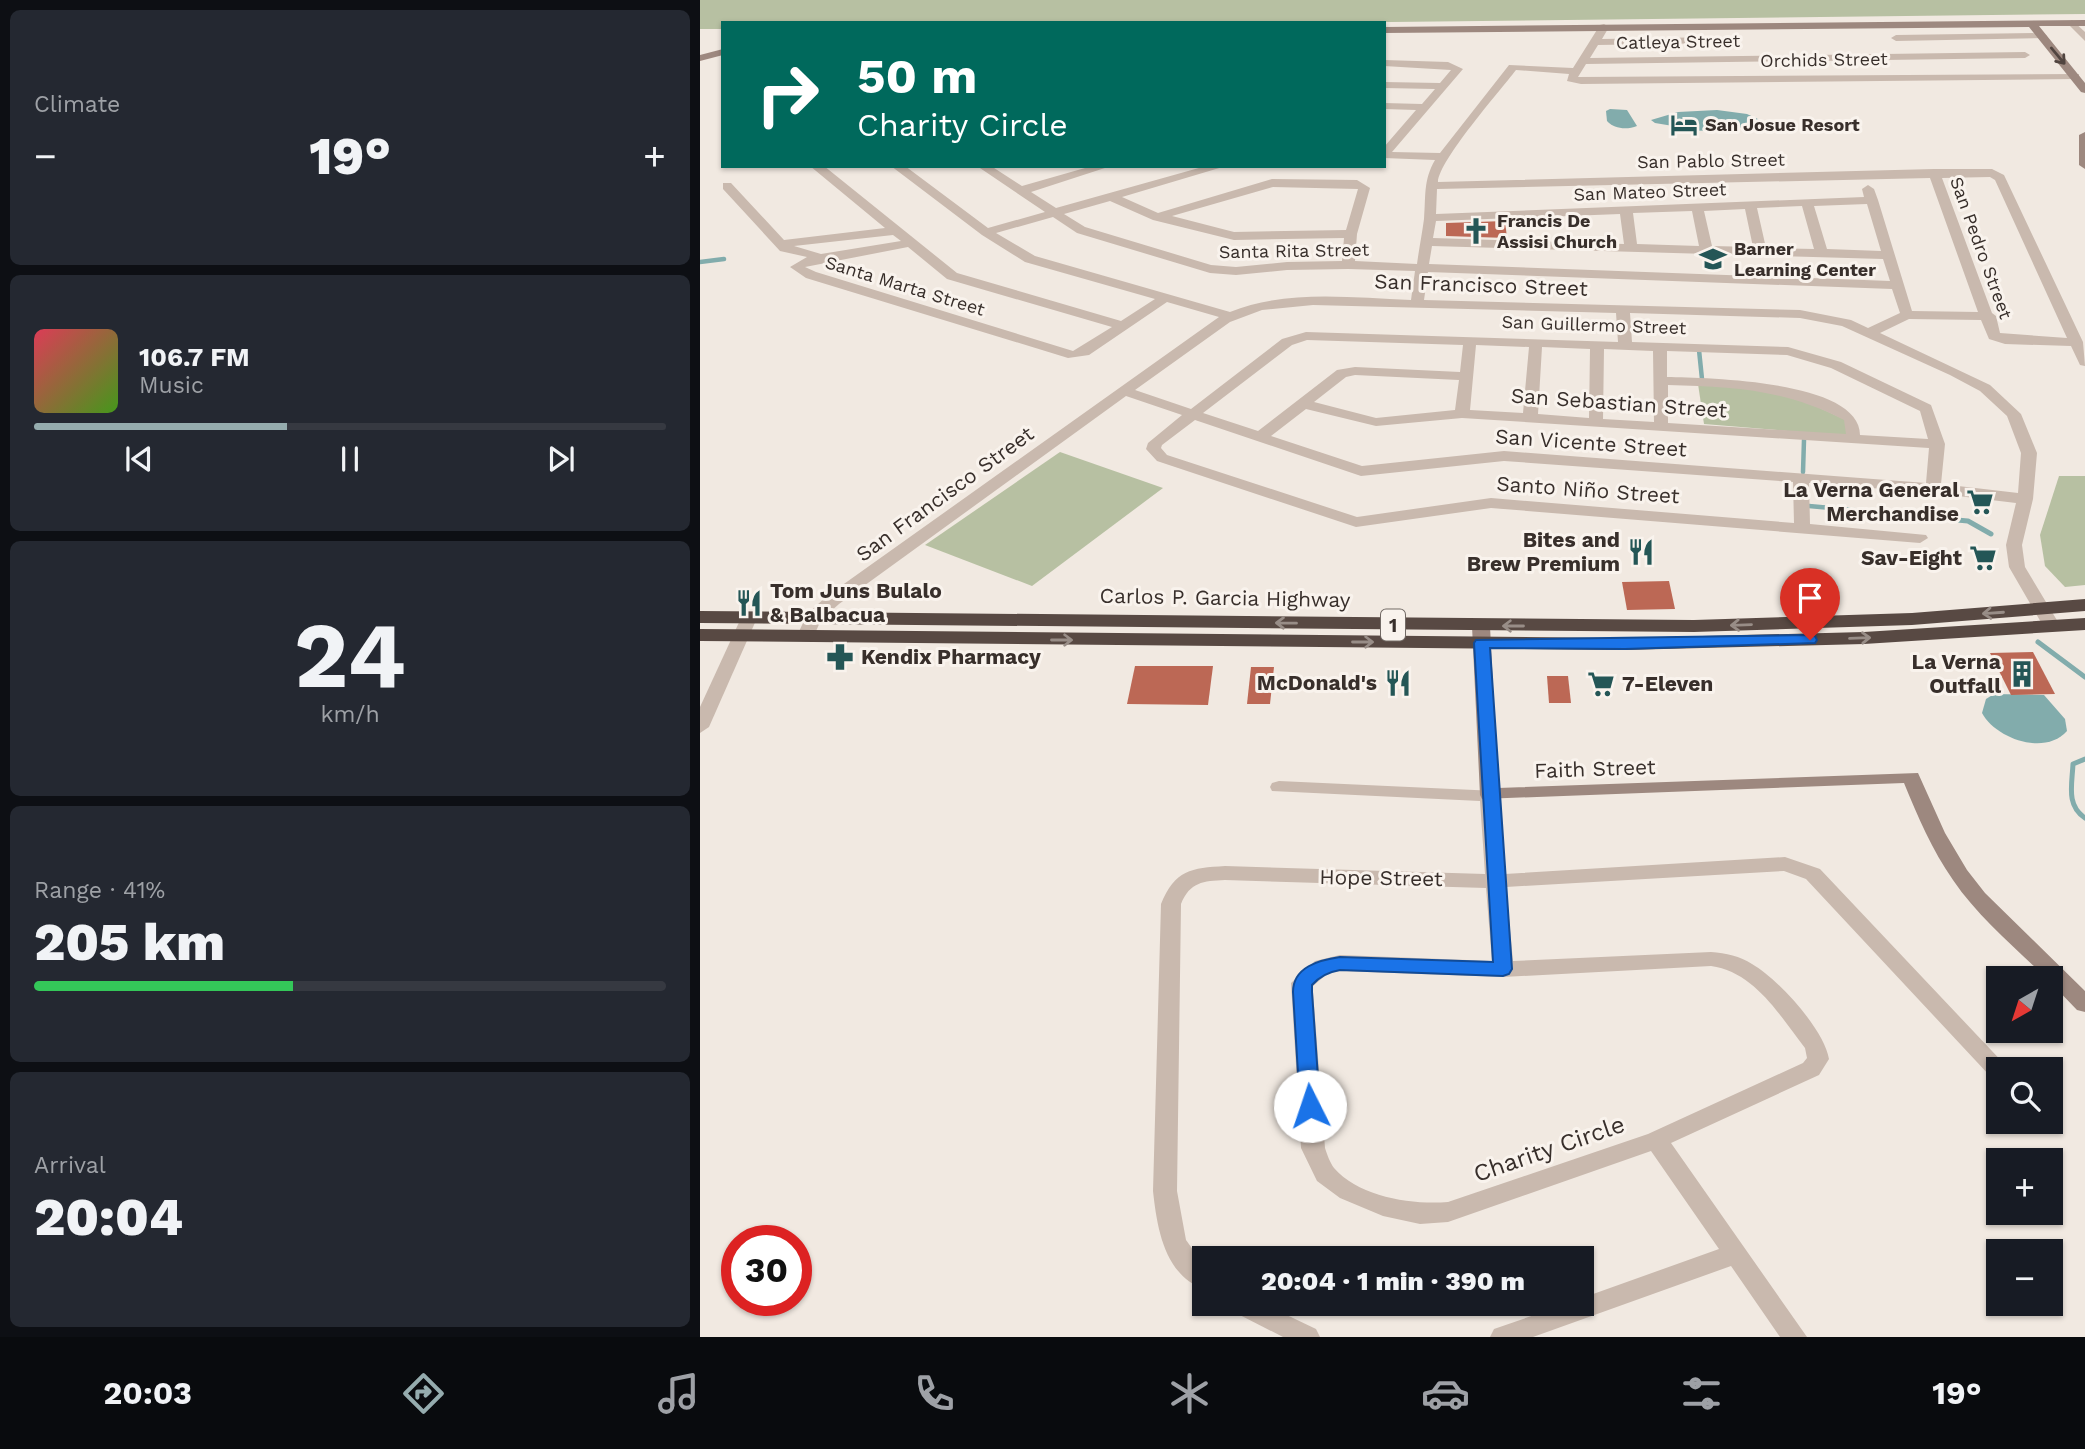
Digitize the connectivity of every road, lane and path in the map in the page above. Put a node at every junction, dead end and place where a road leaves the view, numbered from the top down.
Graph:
1 (2031, 23) junction
2 (2072, 23) junction
3 (2085, 23) edge
4 (1709, 26) junction
5 (1604, 27) junction
6 (1386, 30) edge
7 (2042, 36) junction
8 (2010, 37) junction
9 (2085, 38) edge
10 (1716, 40) junction
11 (1595, 42) junction
12 (721, 53) edge
13 (2025, 55) junction
14 (1908, 56) junction
15 (700, 58) edge
16 (1724, 59) junction
17 (1386, 63) edge
18 (1577, 70) junction
19 (1920, 76) junction
20 (2043, 76) junction
21 (2075, 76) junction
22 (1733, 79) junction
23 (1386, 85) edge
24 (1443, 86) junction
25 (2085, 90) edge
26 (1386, 106) edge
27 (1422, 107) junction
28 (1386, 130) edge
29 (1401, 131) junction
30 (2085, 135) edge
31 (1386, 151) edge
32 (1386, 154) edge
33 (1443, 157) junction
34 (2085, 165) edge
35 (819, 168) edge
36 (900, 168) edge
37 (986, 168) edge
38 (1098, 168) edge
39 (1213, 168) edge
40 (1934, 173) junction
41 (1864, 175) junction
42 (727, 186) dead end
43 (1430, 186) junction
44 (1020, 191) junction
45 (1112, 197) junction
46 (1871, 200) junction
47 (1807, 203) junction
48 (1750, 205) junction
49 (1697, 207) junction
50 (1626, 210) junction
51 (1053, 213) junction
52 (1157, 217) junction
53 (1430, 218) junction
54 (894, 231) junction
55 (986, 232) junction
56 (1351, 234) junction
57 (1426, 242) junction
58 (909, 243) junction
59 (779, 244) junction
60 (1631, 246) junction
61 (1706, 248) junction
62 (1760, 250) junction
63 (1821, 252) junction
64 (1888, 255) junction
65 (829, 256) junction
66 (1348, 265) junction
67 (1421, 270) junction
68 (1898, 285) junction
69 (1165, 298) junction
70 (1417, 303) junction
71 (1623, 310) junction
72 (1907, 315) junction
73 (1229, 316) junction
74 (1989, 316) junction
75 (1122, 326) junction
76 (1871, 332) junction
77 (1470, 340) junction
78 (1536, 342) junction
79 (2076, 342) junction
80 (1597, 344) junction
81 (1625, 345) junction
82 (1660, 347) junction
83 (2085, 362) edge
84 (1464, 376) junction
85 (1663, 381) junction
86 (1124, 391) junction
87 (1301, 403) junction
88 (1191, 414) junction
89 (1462, 414) junction
90 (1530, 418) junction
91 (1596, 422) junction
92 (1661, 427) junction
93 (1260, 437) junction
94 (1853, 438) junction
95 (1938, 444) junction
96 (1801, 478) junction
97 (1933, 488) junction
98 (2025, 499) junction
99 (1802, 528) junction
100 (1920, 538) dead end
101 (2085, 605) edge
102 (700, 617) edge
103 (2046, 618) junction
104 (2085, 624) edge
105 (745, 626) junction
106 (809, 627) junction
107 (700, 635) edge
108 (1481, 635) junction
109 (700, 727) edge
110 (1279, 787) dead end
111 (1489, 795) junction
112 (1495, 880) junction
113 (1503, 969) junction
114 (2085, 1004) edge
115 (1986, 1057) edge
116 (1656, 1140) junction
117 (1735, 1254) junction
118 (1192, 1268) edge
119 (1265, 1316) edge
120 (1307, 1337) edge
121 (1503, 1337) edge
122 (1794, 1337) edge

1 - 2 main road
1 - 4 main road
1 - 7 main road
2 - 3 main road
2 - 9 street
4 - 5 main road
4 - 10 street
5 - 6 main road
5 - 11 street
7 - 8 street
7 -> 21 main road
8 - 13 street
8 - 14 street
10 - 11 street
10 - 16 street
11 - 18 street
12 - 15 main road
13 - 14 street, Catleya Street
13 - 20 street
14 - 16 street, Catleya Street
14 - 19 street
16 - 18 street, Catleya Street
16 - 22 street
17 - 24 street
18 - 22 street, Orchids Street
18 - 33 street
19 - 20 street, Orchids Street
19 - 22 street, Orchids Street
20 - 21 street, Orchids Street
21 - 25 main road
23 - 24 street
24 - 27 street
26 - 27 street
27 - 29 street
28 - 29 street
29 - 31 street
30 - 34 main road
32 - 33 street
33 - 43 street
35 - 54 street
36 - 55 street
37 - 44 street, Santa Rita Street
38 - 44 street
39 - 45 street
40 - 41 street, San Pablo Street
40 - 74 street, San Pedro Street
40 - 79 street, San Pablo Street
41 - 43 street, San Pablo Street
41 - 46 street
42 - 59 street
43 - 53 street
44 - 51 street, Santa Rita Street
45 - 51 street
45 - 52 street
46 - 47 street, San Mateo Street
46 - 64 street
47 - 48 street, San Mateo Street
47 - 63 street
48 - 49 street, San Mateo Street
48 - 62 street
49 - 50 street, San Mateo Street
49 - 61 street
50 - 53 street, San Mateo Street
50 - 60 street
51 - 55 street
51 - 66 street, Santa Rita Street
52 - 56 street
52 - 56 street
53 - 57 street
54 - 58 street
54 - 59 street
55 - 69 street
56 - 66 street
57 - 60 street
57 - 67 street
58 - 65 street, Santa Marta Street
58 - 75 street
59 - 65 street
60 - 61 street
61 - 62 street
62 - 63 street
63 - 64 street
64 - 68 street
65 - 75 street, Santa Marta Street
66 - 67 street, Santa Rita Street
67 - 68 street, Santa Rita Street
67 - 70 street
68 - 72 street
69 - 73 street
69 - 75 street
70 - 71 street, San Francisco Street
70 - 73 street, San Francisco Street
71 - 76 street, San Francisco Street
71 - 81 street
72 - 74 street
72 - 76 street
73 - 86 street, San Francisco Street
74 - 79 street, San Pedro Street
76 - 98 street, San Francisco Street
77 - 78 street, San Guillermo Street
77 - 84 street
77 - 88 street, San Guillermo Street
78 - 80 street, San Guillermo Street
78 - 90 street
79 - 83 street
80 - 81 street, San Guillermo Street
80 - 91 street
81 - 82 street, San Guillermo Street
82 - 85 street
82 - 95 street, San Guillermo Street
84 - 87 street
84 - 89 street
85 - 92 street
85 - 94 street
86 - 88 street, San Vicente Street
86 - 106 street, San Francisco Street
87 - 89 street, San Sebastian Street
87 - 93 street
88 - 93 street, San Vicente Street
88 - 99 street, Santo Niño Street
89 - 90 street, San Sebastian Street
90 - 91 street, San Sebastian Street
91 - 92 street, San Sebastian Street
92 - 94 street, San Sebastian Street
93 - 96 street, San Vicente Street
94 - 95 street, San Sebastian Street
95 - 97 street, San Guillermo Street
96 - 97 street, San Vicente Street
96 - 99 street
97 - 98 street, San Vicente Street
98 - 103 street, San Francisco Street
99 - 100 street, Santo Niño Street
101 - 103 highway, Carlos P. Garcia Highway / 1
102 - 105 highway, Carlos P. Garcia Highway / 1
103 - 104 highway, Carlos P. Garcia Highway / 1
103 - 108 highway, Carlos P. Garcia Highway / 1
105 - 106 highway, Carlos P. Garcia Highway / 1
105 - 107 highway, Carlos P. Garcia Highway / 1
105 - 109 street
106 - 108 highway, Carlos P. Garcia Highway / 1
108 - 111 main road
110 - 111 street, Faith Street
111 - 112 street
111 - 114 main road, Faith Street
112 - 113 street
112 - 115 street, Hope Street
112 - 118 street, Hope Street
113 - 116 street, Charity Circle
113 - 116 street, Charity Circle
116 - 117 street
117 - 121 street
117 - 122 street
119 - 120 street

